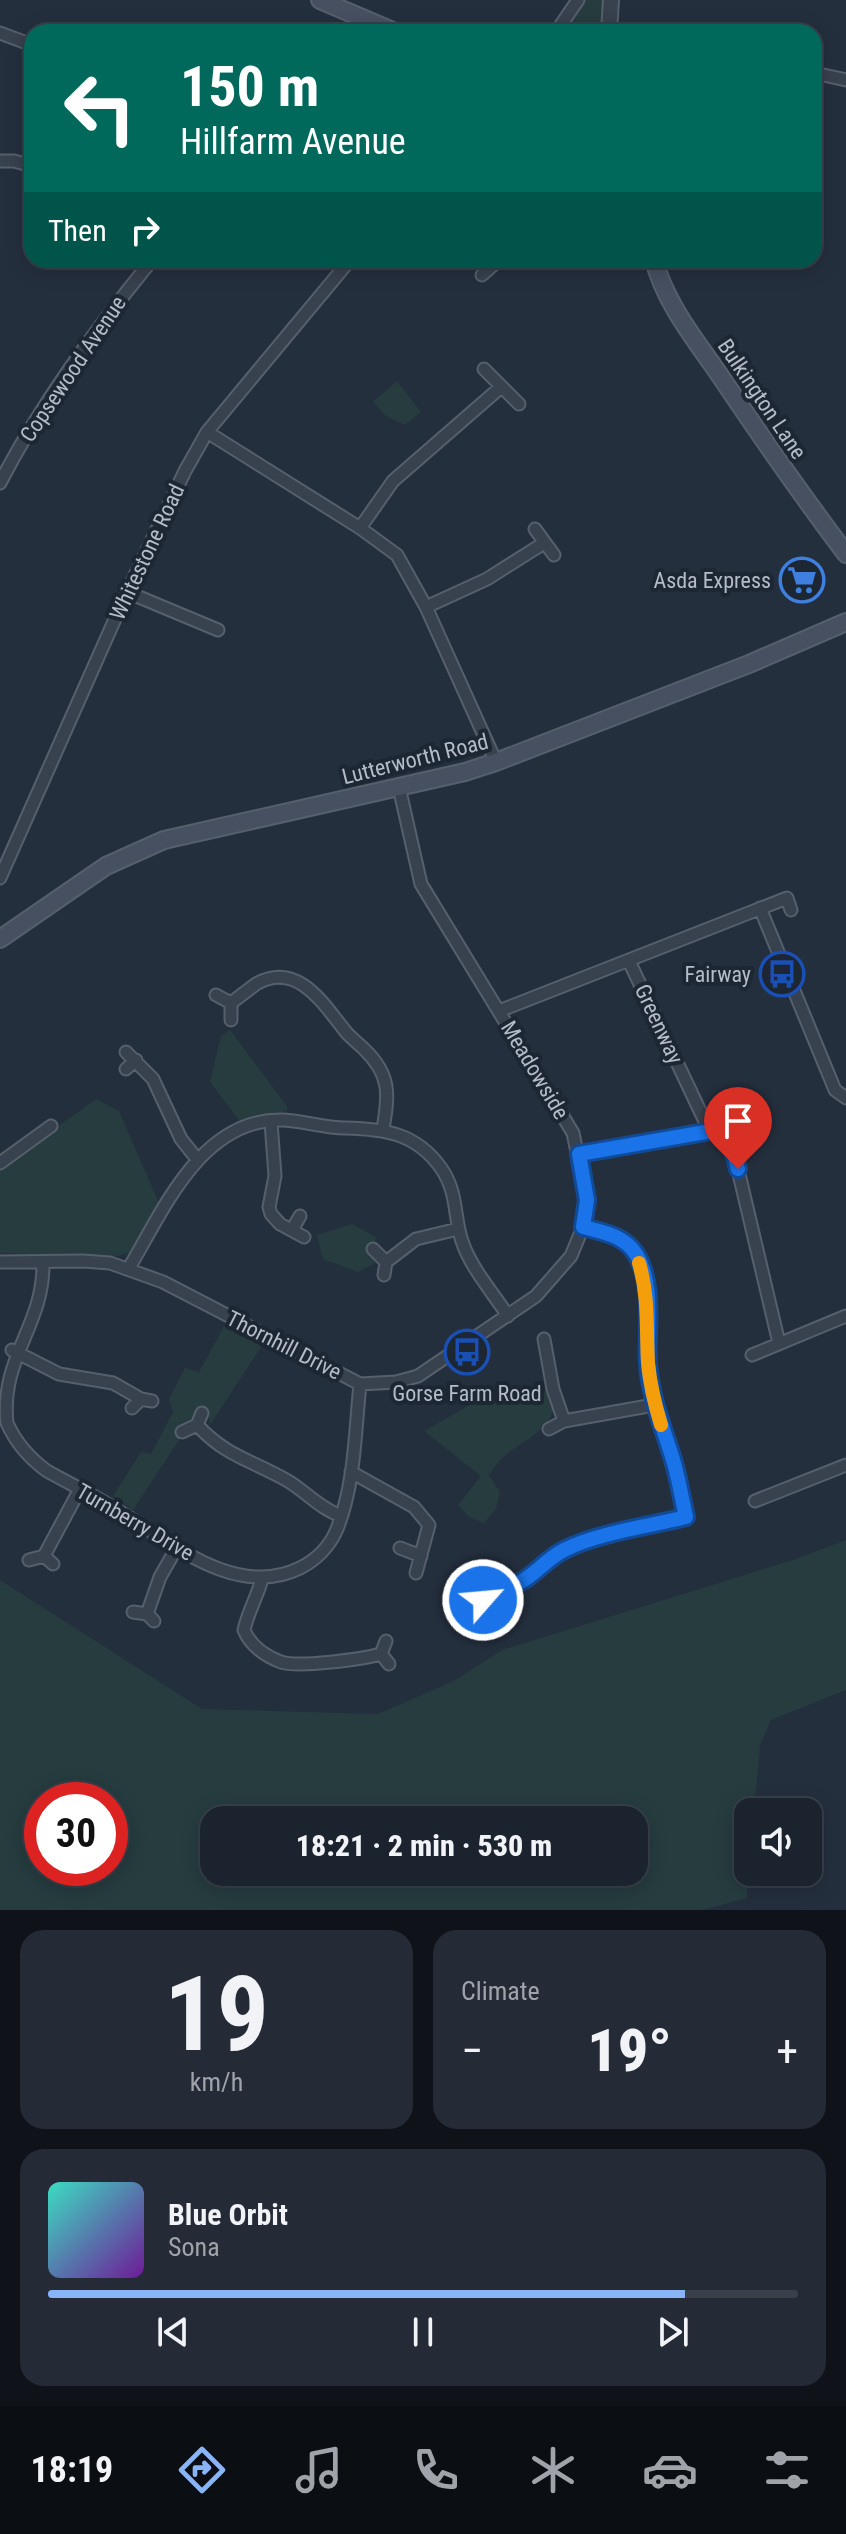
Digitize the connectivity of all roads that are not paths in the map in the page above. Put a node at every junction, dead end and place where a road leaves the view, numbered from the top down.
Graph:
1 (320, 0) edge
2 (578, 0) edge
3 (611, 0) edge
4 (376, 24) edge
5 (562, 24) edge
6 (610, 24) edge
7 (0, 33) edge
8 (24, 42) edge
9 (822, 75) edge
10 (846, 80) edge
11 (0, 161) edge
12 (24, 164) edge
13 (146, 268) edge
14 (343, 268) edge
15 (488, 268) edge
16 (657, 268) edge
17 (482, 275) dead end
18 (484, 369) dead end
19 (501, 387) junction
20 (519, 404) dead end
21 (207, 432) junction
22 (0, 483) edge
23 (360, 528) junction
24 (535, 529) dead end
25 (544, 543) junction
26 (846, 554) edge
27 (554, 555) dead end
28 (127, 592) junction
29 (426, 607) junction
30 (846, 622) edge
31 (218, 630) dead end
32 (496, 762) junction
33 (399, 787) junction
34 (0, 878) edge
35 (760, 908) junction
36 (791, 910) dead end
37 (1, 934) edge
38 (629, 961) junction
39 (216, 995) dead end
40 (231, 1003) junction
41 (499, 1011) junction
42 (231, 1020) dead end
43 (126, 1069) dead end
44 (846, 1098) edge
45 (271, 1122) junction
46 (51, 1126) dead end
47 (383, 1129) junction
48 (709, 1130) junction
49 (579, 1154) junction
50 (197, 1159) junction
51 (0, 1163) edge
52 (300, 1216) dead end
53 (583, 1227) junction
54 (458, 1229) junction
55 (292, 1230) junction
56 (304, 1237) dead end
57 (373, 1249) dead end
58 (0, 1262) edge
59 (386, 1262) junction
60 (43, 1263) junction
61 (129, 1268) junction
62 (384, 1275) dead end
63 (508, 1316) junction
64 (846, 1316) edge
65 (544, 1339) dead end
66 (779, 1343) junction
67 (12, 1350) junction
68 (752, 1355) dead end
69 (360, 1384) junction
70 (654, 1405) junction
71 (132, 1408) dead end
72 (202, 1413) dead end
73 (564, 1421) junction
74 (197, 1425) junction
75 (549, 1429) dead end
76 (182, 1432) dead end
77 (12, 1436) junction
78 (0, 1442) edge
79 (846, 1465) edge
80 (351, 1472) junction
81 (80, 1489) junction
82 (755, 1501) dead end
83 (341, 1516) junction
84 (400, 1548) dead end
85 (176, 1549) junction
86 (421, 1556) junction
87 (29, 1560) dead end
88 (416, 1573) dead end
89 (262, 1579) junction
90 (483, 1600) dead end
91 (133, 1612) dead end
92 (386, 1641) dead end
93 (381, 1654) junction
94 (389, 1664) dead end

1 - 4 main road
2 - 5 street
3 - 6 street
7 - 8 street
9 - 10 street
11 - 12 street
13 - 22 street, Copsewood Avenue
14 - 21 street, Whitestone Road
15 - 17 street
16 - 26 main road, Bulkington Lane
18 - 19 street
19 - 20 street
19 - 23 street
21 - 23 street
21 - 28 street, Whitestone Road
23 - 29 street
24 - 25 street
25 - 27 street
25 - 29 street
28 - 31 street
28 - 34 street, Whitestone Road
29 - 32 street
30 - 32 main road, Lutterworth Road
32 - 33 main road, Lutterworth Road
33 - 37 main road, Lutterworth Road
33 - 41 street, Meadowside
35 - 36 street
35 - 38 street
35 - 44 street
38 - 41 street
38 - 48 street, Greenway
39 - 40 street
40 - 42 street
40 - 47 street
41 - 49 street, Meadowside
43 - 50 street
45 - 47 street
45 - 50 street
45 - 55 street
46 - 51 street
47 - 54 street
48 - 49 street
48 - 66 street
49 - 53 street, Thornhill Drive
50 - 61 street
52 - 55 street
53 - 63 street, Thornhill Drive
53 - 70 street
54 - 59 street
54 - 63 street
55 - 56 street
57 - 59 street
58 - 60 street, Thornhill Drive
59 - 62 street
60 - 61 street, Thornhill Drive
60 - 67 street, Turnberry Drive
61 - 69 street, Thornhill Drive
63 - 69 street, Thornhill Drive
64 - 66 street
65 - 73 street
66 - 68 street
67 - 71 street
67 - 77 street, Turnberry Drive
69 - 80 street
70 - 73 street
70 - 90 street
72 - 74 street
73 - 75 street
74 - 76 street
74 - 83 street
77 - 78 street
77 - 81 street, Turnberry Drive
79 - 82 street
80 - 83 street
80 - 86 street
81 - 85 street, Turnberry Drive
81 - 87 street
83 - 89 street
84 - 86 street
85 - 89 street, Turnberry Drive
85 - 91 street
86 - 88 street
89 - 93 street
92 - 93 street
93 - 94 street

